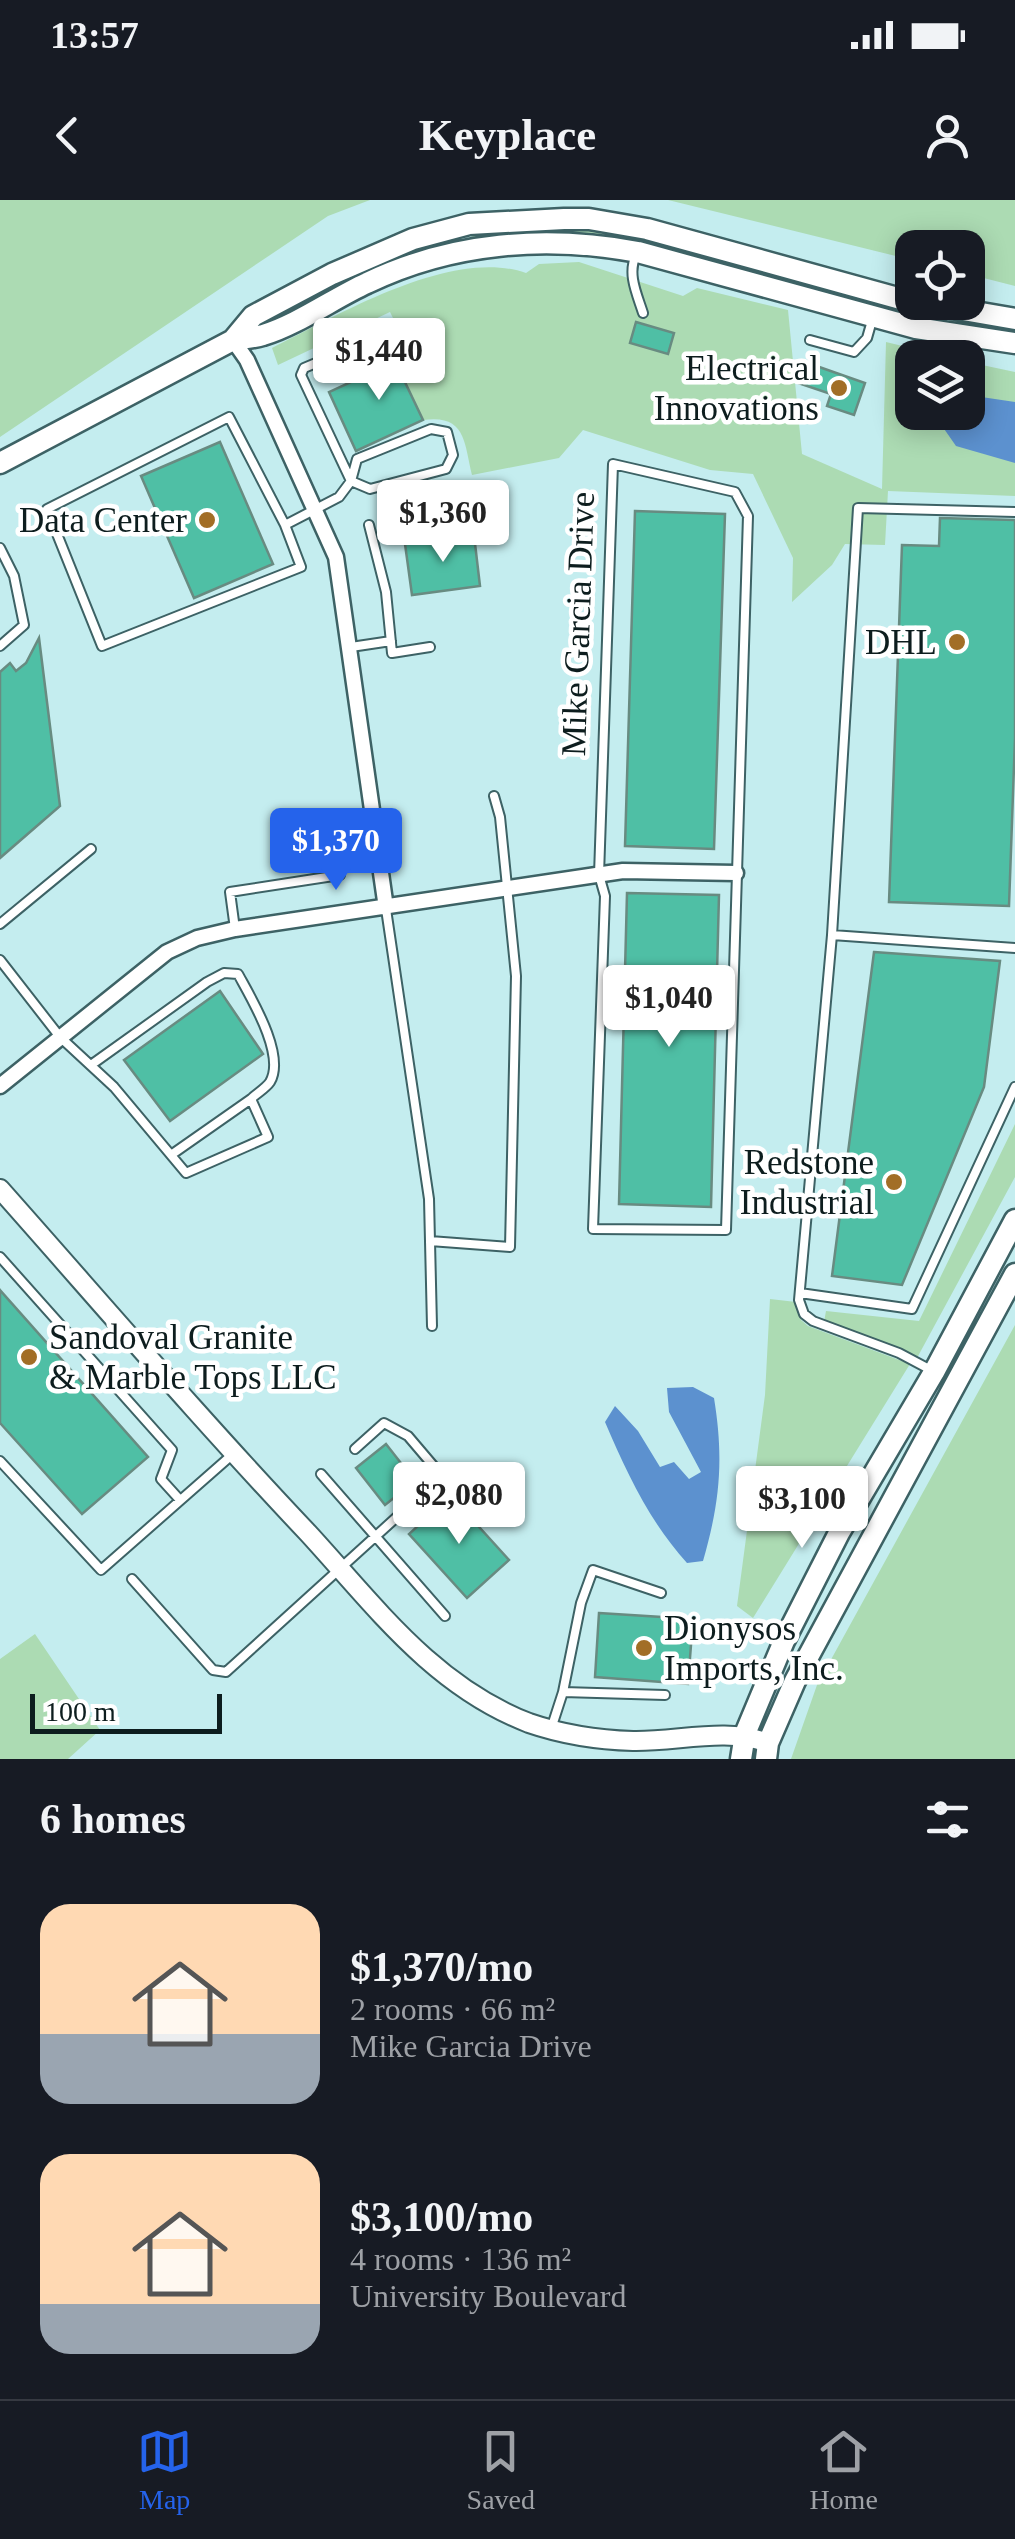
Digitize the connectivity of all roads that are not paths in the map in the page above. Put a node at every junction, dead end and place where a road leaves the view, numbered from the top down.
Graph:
1 (638, 252) junction
2 (895, 297) edge
3 (643, 313) dead end
4 (985, 315) edge
5 (873, 317) junction
6 (1015, 320) edge
7 (392, 331) dead end
8 (233, 340) junction
9 (810, 340) dead end
10 (1015, 343) edge
11 (0, 464) edge
12 (352, 481) junction
13 (316, 507) junction
14 (1015, 512) edge
15 (285, 525) junction
16 (369, 525) dead end
17 (0, 548) edge
18 (391, 641) junction
19 (0, 646) edge
20 (351, 647) junction
21 (430, 647) dead end
22 (494, 796) dead end
23 (90, 849) dead end
24 (736, 874) junction
25 (340, 875) dead end
26 (600, 875) junction
27 (508, 889) junction
28 (386, 908) junction
29 (0, 924) edge
30 (234, 930) junction
31 (832, 935) junction
32 (1015, 948) edge
33 (0, 960) edge
34 (60, 1037) junction
35 (91, 1065) junction
36 (0, 1086) edge
37 (1015, 1087) edge
38 (251, 1099) junction
39 (171, 1156) junction
40 (0, 1188) edge
41 (1015, 1220) edge
42 (430, 1241) junction
43 (0, 1257) edge
44 (1015, 1274) edge
45 (800, 1293) junction
46 (432, 1326) dead end
47 (934, 1372) junction
48 (355, 1448) dead end
49 (234, 1454) junction
50 (0, 1461) edge
51 (321, 1474) dead end
52 (180, 1500) junction
53 (376, 1536) junction
54 (338, 1566) junction
55 (132, 1579) dead end
56 (662, 1594) dead end
57 (445, 1616) dead end
58 (562, 1692) junction
59 (665, 1695) dead end
60 (551, 1728) junction
61 (745, 1734) junction
62 (767, 1751) edge
63 (741, 1759) edge

1 - 3 lane
1 - 5 main road
1 - 8 main road
2 - 8 main road
4 - 6 main road
5 - 9 lane
5 - 10 main road
7 - 12 lane
8 - 11 main road
8 - 13 street
12 - 12 lane
12 - 13 lane
13 - 15 lane
13 - 20 street
14 - 31 lane
15 - 15 lane
16 - 18 lane
17 - 19 lane
18 - 20 lane
18 - 21 lane
20 - 28 street
22 - 27 lane
23 - 29 lane
24 - 26 street
24 - 26 lane, Mike Garcia Drive
24 - 26 lane, Mike Garcia Drive
25 - 30 lane
26 - 27 street
27 - 28 street
27 - 42 lane
28 - 30 street
28 - 42 lane
30 - 34 street
31 - 32 lane
31 - 45 lane
33 - 34 lane
34 - 35 lane
34 - 36 street
35 - 38 lane
35 - 39 lane
37 - 45 lane
38 - 39 lane
38 - 39 lane
40 - 49 street
41 - 47 main road
42 - 46 lane
43 - 52 lane
44 - 62 main road
45 - 47 lane
47 - 61 main road
48 - 53 lane
49 - 52 lane
49 - 54 street
50 - 52 lane
51 - 53 lane
53 - 54 lane
53 - 57 lane
54 - 55 lane
54 - 60 street
56 - 58 lane
58 - 59 lane
58 - 60 lane
60 - 61 street
61 - 62 street
61 - 63 main road

